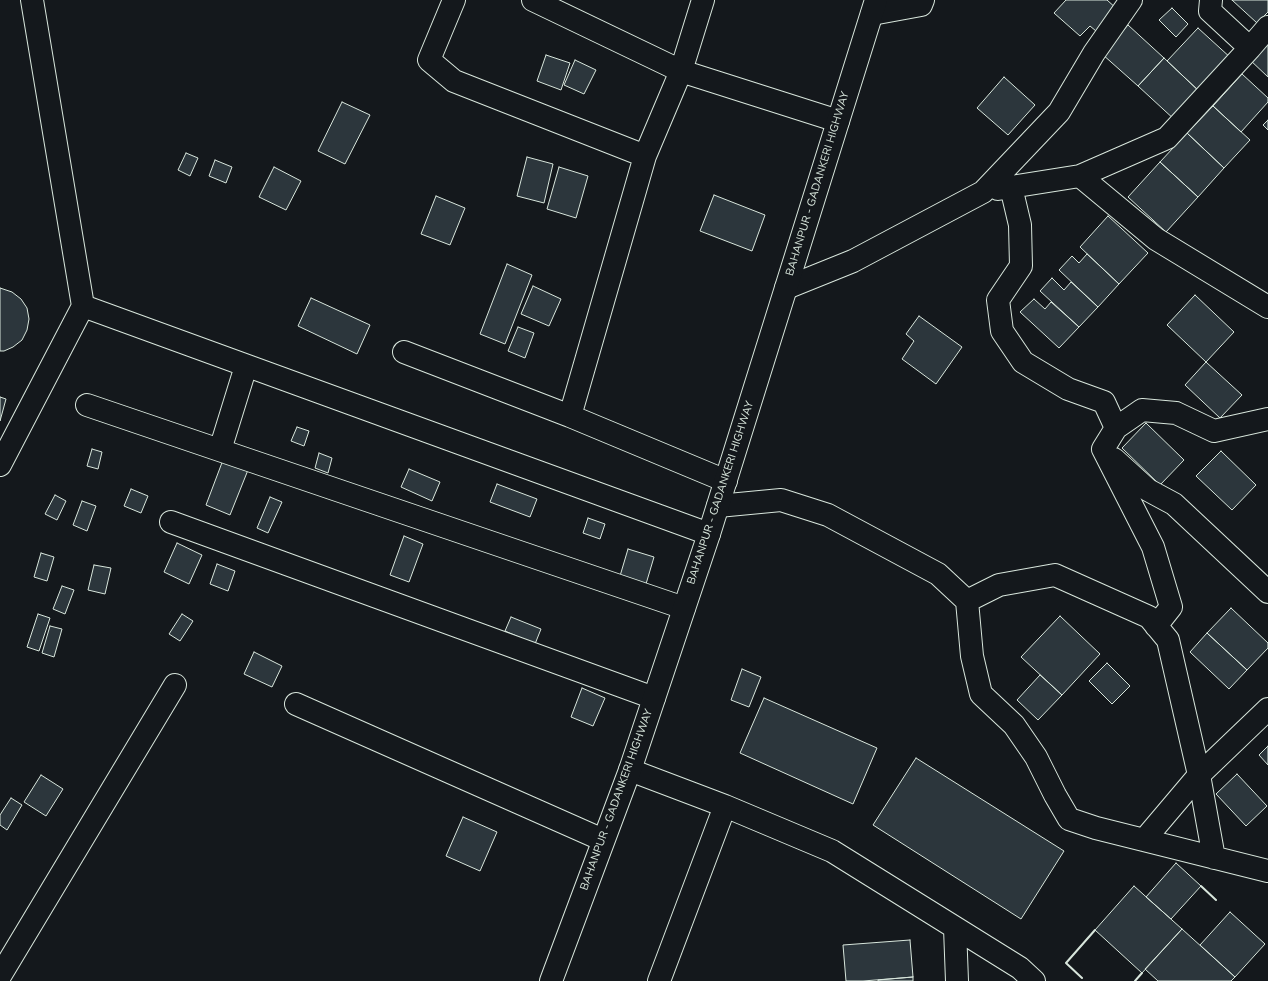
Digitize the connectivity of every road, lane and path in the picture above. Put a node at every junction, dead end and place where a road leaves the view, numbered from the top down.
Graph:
1 (32, 0) edge
2 (454, 0) edge
3 (533, 0) edge
4 (703, 0) edge
5 (923, 0) edge
6 (1130, 0) edge
7 (1211, 0) edge
8 (874, 7) edge
9 (1268, 27) edge
10 (1250, 48) junction
11 (681, 71) junction
12 (838, 121) junction
13 (646, 156) junction
14 (1080, 176) junction
15 (1011, 187) junction
16 (983, 192) junction
17 (786, 288) junction
18 (83, 306) junction
19 (1268, 307) edge
20 (404, 352) dead end
21 (246, 366) junction
22 (87, 405) dead end
23 (570, 416) junction
24 (1268, 419) edge
25 (1116, 428) junction
26 (1103, 449) junction
27 (220, 450) junction
28 (0, 464) edge
29 (726, 481) junction
30 (718, 506) junction
31 (171, 522) dead end
32 (709, 534) junction
33 (1268, 592) edge
34 (966, 601) junction
35 (684, 608) junction
36 (1156, 626) junction
37 (175, 685) dead end
38 (654, 698) junction
39 (296, 704) dead end
40 (1268, 709) edge
41 (630, 770) junction
42 (1200, 775) junction
43 (725, 806) junction
44 (603, 840) junction
45 (1144, 840) junction
46 (1214, 858) junction
47 (1268, 871) edge
48 (955, 928) junction
49 (0, 976) edge
50 (551, 981) edge
51 (659, 981) edge
52 (958, 981) edge
53 (1034, 981) edge

1 - 18 main road
2 - 13 main road
3 - 11 main road
4 - 11 main road
5 - 8 main road
6 - 16 main road
7 - 10 main road
8 - 12 main road, BAHANPUR - GADANKERI HIGHWAY
9 - 10 main road
10 - 14 main road
11 - 12 main road
11 - 13 main road
12 - 17 main road, BAHANPUR - GADANKERI HIGHWAY
13 - 23 main road
14 - 15 main road
14 - 19 main road
15 - 16 main road
15 - 25 main road
16 - 17 main road
17 - 29 main road, BAHANPUR - GADANKERI HIGHWAY
18 - 21 main road
18 - 28 main road
20 - 23 main road
21 - 27 main road
21 - 32 main road
22 - 27 main road
23 - 29 main road
24 - 25 main road
25 - 26 main road
26 - 33 main road
26 - 36 main road
27 - 35 main road
29 - 30 main road, BAHANPUR - GADANKERI HIGHWAY
30 - 32 main road, BAHANPUR - GADANKERI HIGHWAY
30 - 34 main road
31 - 38 main road
32 - 35 main road, BAHANPUR - GADANKERI HIGHWAY
34 - 36 main road
34 - 45 main road
35 - 38 main road, BAHANPUR - GADANKERI HIGHWAY
36 - 42 main road
37 - 49 main road
38 - 41 main road, BAHANPUR - GADANKERI HIGHWAY
39 - 44 main road
40 - 42 main road
41 - 43 main road
41 - 44 main road, BAHANPUR - GADANKERI HIGHWAY
42 - 45 main road
42 - 46 main road
43 - 48 main road
43 - 51 main road
44 - 50 main road, BAHANPUR - GADANKERI HIGHWAY
45 - 46 main road
46 - 47 main road
48 - 52 main road
48 - 53 main road

